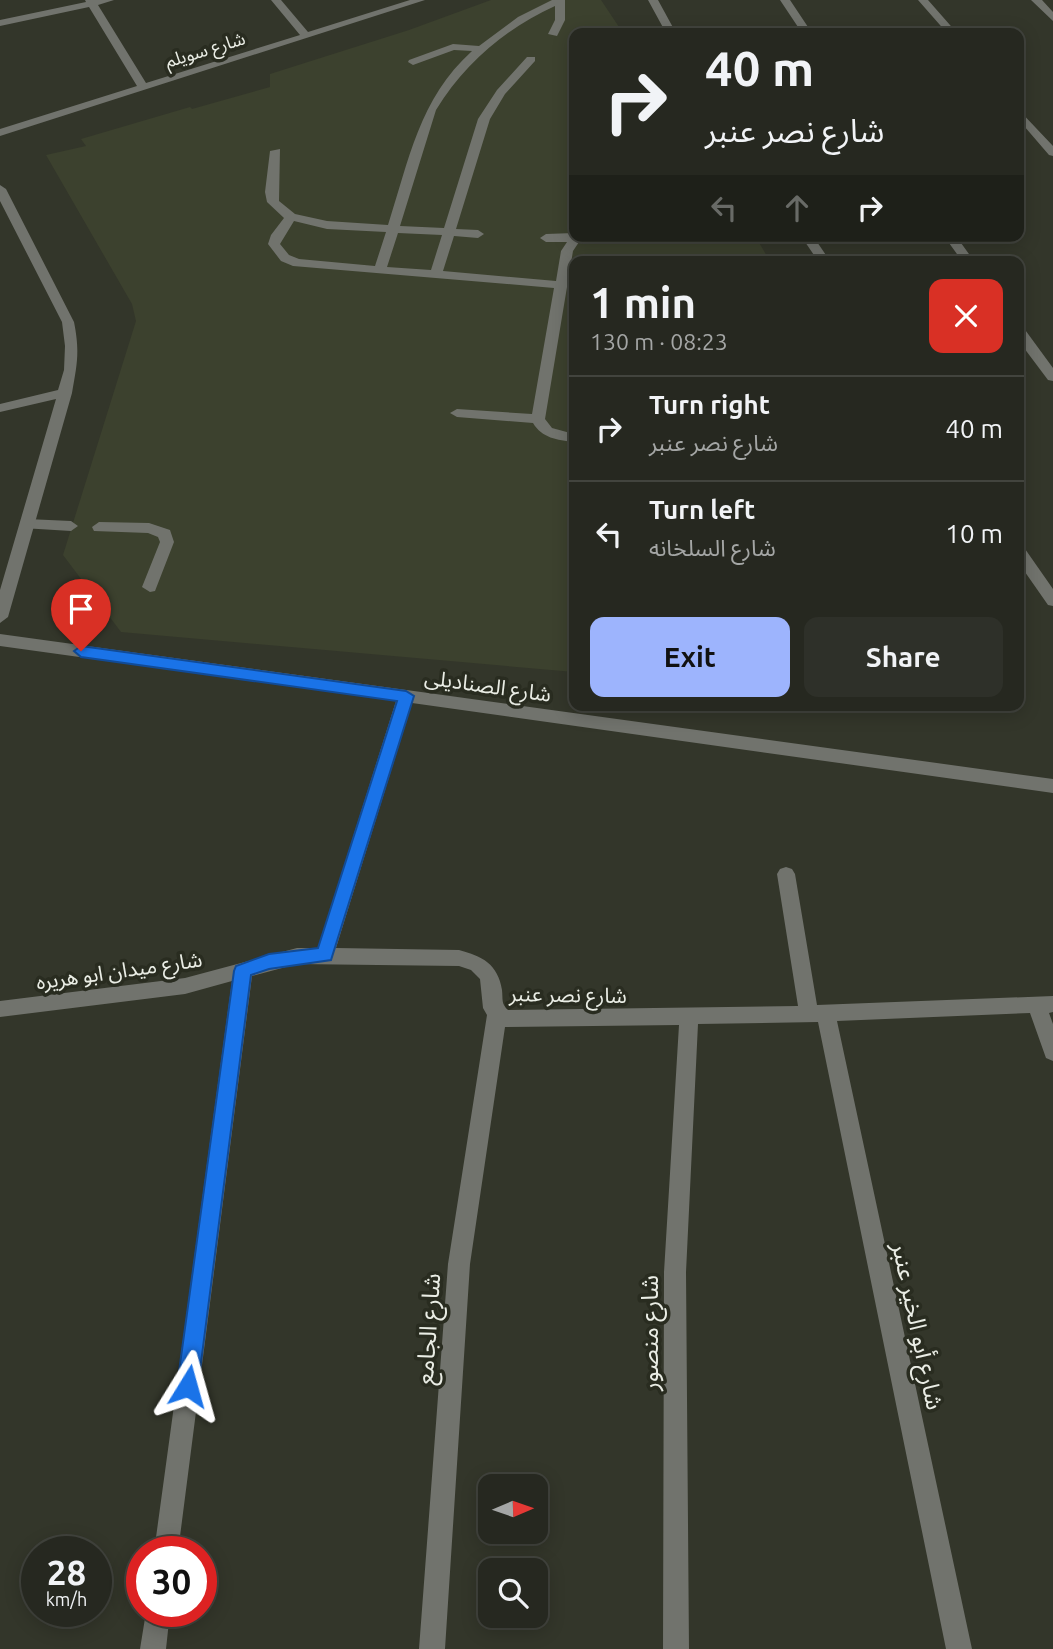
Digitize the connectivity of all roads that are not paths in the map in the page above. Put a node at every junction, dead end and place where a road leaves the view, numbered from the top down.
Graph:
1 (109, 0) edge
2 (276, 0) edge
3 (420, 0) edge
4 (560, 0) edge
5 (653, 0) edge
6 (785, 0) edge
7 (923, 0) edge
8 (1036, 0) edge
9 (91, 2) edge
10 (1053, 18) edge
11 (0, 23) edge
12 (668, 28) edge
13 (804, 28) edge
14 (947, 28) edge
15 (553, 34) dead end
16 (306, 36) junction
17 (484, 49) junction
18 (531, 59) dead end
19 (413, 62) dead end
20 (144, 87) junction
21 (1024, 119) edge
22 (0, 133) edge
23 (276, 151) dead end
24 (1053, 153) edge
25 (0, 189) edge
26 (291, 217) junction
27 (394, 229) junction
28 (449, 232) junction
29 (478, 234) dead end
30 (546, 238) dead end
31 (569, 238) edge
32 (573, 242) edge
33 (380, 270) junction
34 (436, 274) junction
35 (562, 285) junction
36 (1024, 338) edge
37 (1053, 377) edge
38 (65, 393) junction
39 (0, 408) edge
40 (457, 413) dead end
41 (538, 419) junction
42 (569, 437) edge
43 (27, 524) junction
44 (71, 526) dead end
45 (99, 527) dead end
46 (1024, 559) edge
47 (150, 587) dead end
48 (1053, 601) edge
49 (0, 617) edge
50 (0, 640) edge
51 (406, 696) junction
52 (1053, 786) edge
53 (786, 874) dead end
54 (325, 955) junction
55 (243, 971) junction
56 (1045, 1005) edge
57 (0, 1009) edge
58 (817, 1014) junction
59 (497, 1015) junction
60 (689, 1017) junction
61 (1053, 1052) edge
62 (168, 1536) edge
63 (156, 1627) edge
64 (153, 1649) edge
65 (432, 1649) edge
66 (676, 1649) edge
67 (959, 1649) edge

1 - 9 street
2 - 16 street
3 - 16 street, شارع سويلم
4 - 15 street
4 - 17 street
5 - 12 street
6 - 13 street
7 - 14 street
8 - 10 street
9 - 11 street
9 - 20 street
16 - 20 street, شارع سويلم
17 - 19 street
17 - 27 street
18 - 28 street
20 - 22 street, شارع سويلم
21 - 24 street
23 - 26 street
25 - 38 street
26 - 27 street
26 - 33 street
27 - 28 street
27 - 33 street
28 - 29 street
28 - 34 street
30 - 31 street
32 - 35 street
33 - 34 street
34 - 35 street
35 - 41 street
36 - 37 street
38 - 39 street
38 - 43 street
40 - 41 street
41 - 42 street
43 - 44 street
43 - 49 street
45 - 47 street
46 - 48 street
50 - 51 street, شارع الصناديلى
51 - 52 street, شارع الصناديلى
51 - 54 street
53 - 58 street
54 - 55 street, شارع نصر عنبر
54 - 59 street, شارع نصر عنبر
55 - 57 street, شارع ميدان ابو هريره
55 - 62 street
56 - 58 street, شارع نصر عنبر
56 - 61 street
58 - 60 street, شارع نصر عنبر
58 - 67 street, شارع أبو الخير عنبر
59 - 60 street, شارع نصر عنبر
59 - 65 street, شارع الجامع
60 - 66 street, شارع منصور
63 - 64 street

